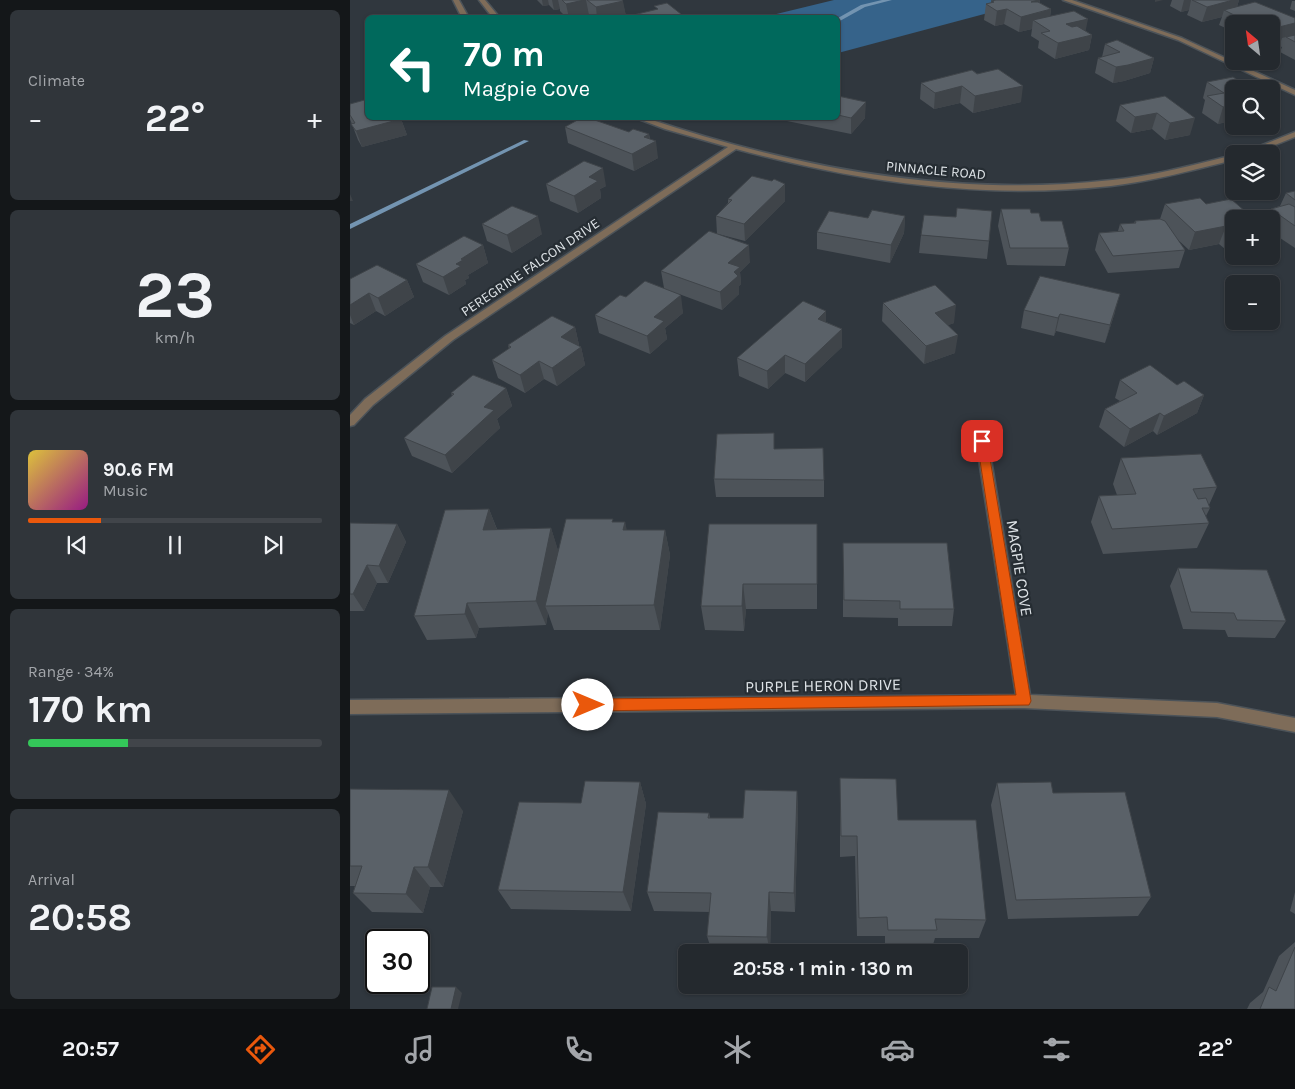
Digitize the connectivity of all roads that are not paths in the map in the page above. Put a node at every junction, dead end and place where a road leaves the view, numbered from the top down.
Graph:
1 (456, 0) edge
2 (482, 0) edge
3 (1066, 0) edge
4 (464, 15) edge
5 (495, 15) edge
6 (1295, 93) edge
7 (647, 120) edge
8 (1295, 134) edge
9 (1267, 145) edge
10 (734, 146) junction
11 (1225, 159) edge
12 (350, 422) edge
13 (982, 441) dead end
14 (1024, 701) junction
15 (350, 707) edge
16 (1295, 725) edge

1 - 4 street
2 - 5 street
3 - 6 street
7 - 10 street, PINNACLE ROAD
8 - 9 street
10 - 11 street, PINNACLE ROAD
10 - 12 street, PEREGRINE FALCON DRIVE
13 - 14 street, MAGPIE COVE
14 - 15 street, PURPLE HERON DRIVE
14 - 16 street, PURPLE HERON DRIVE

